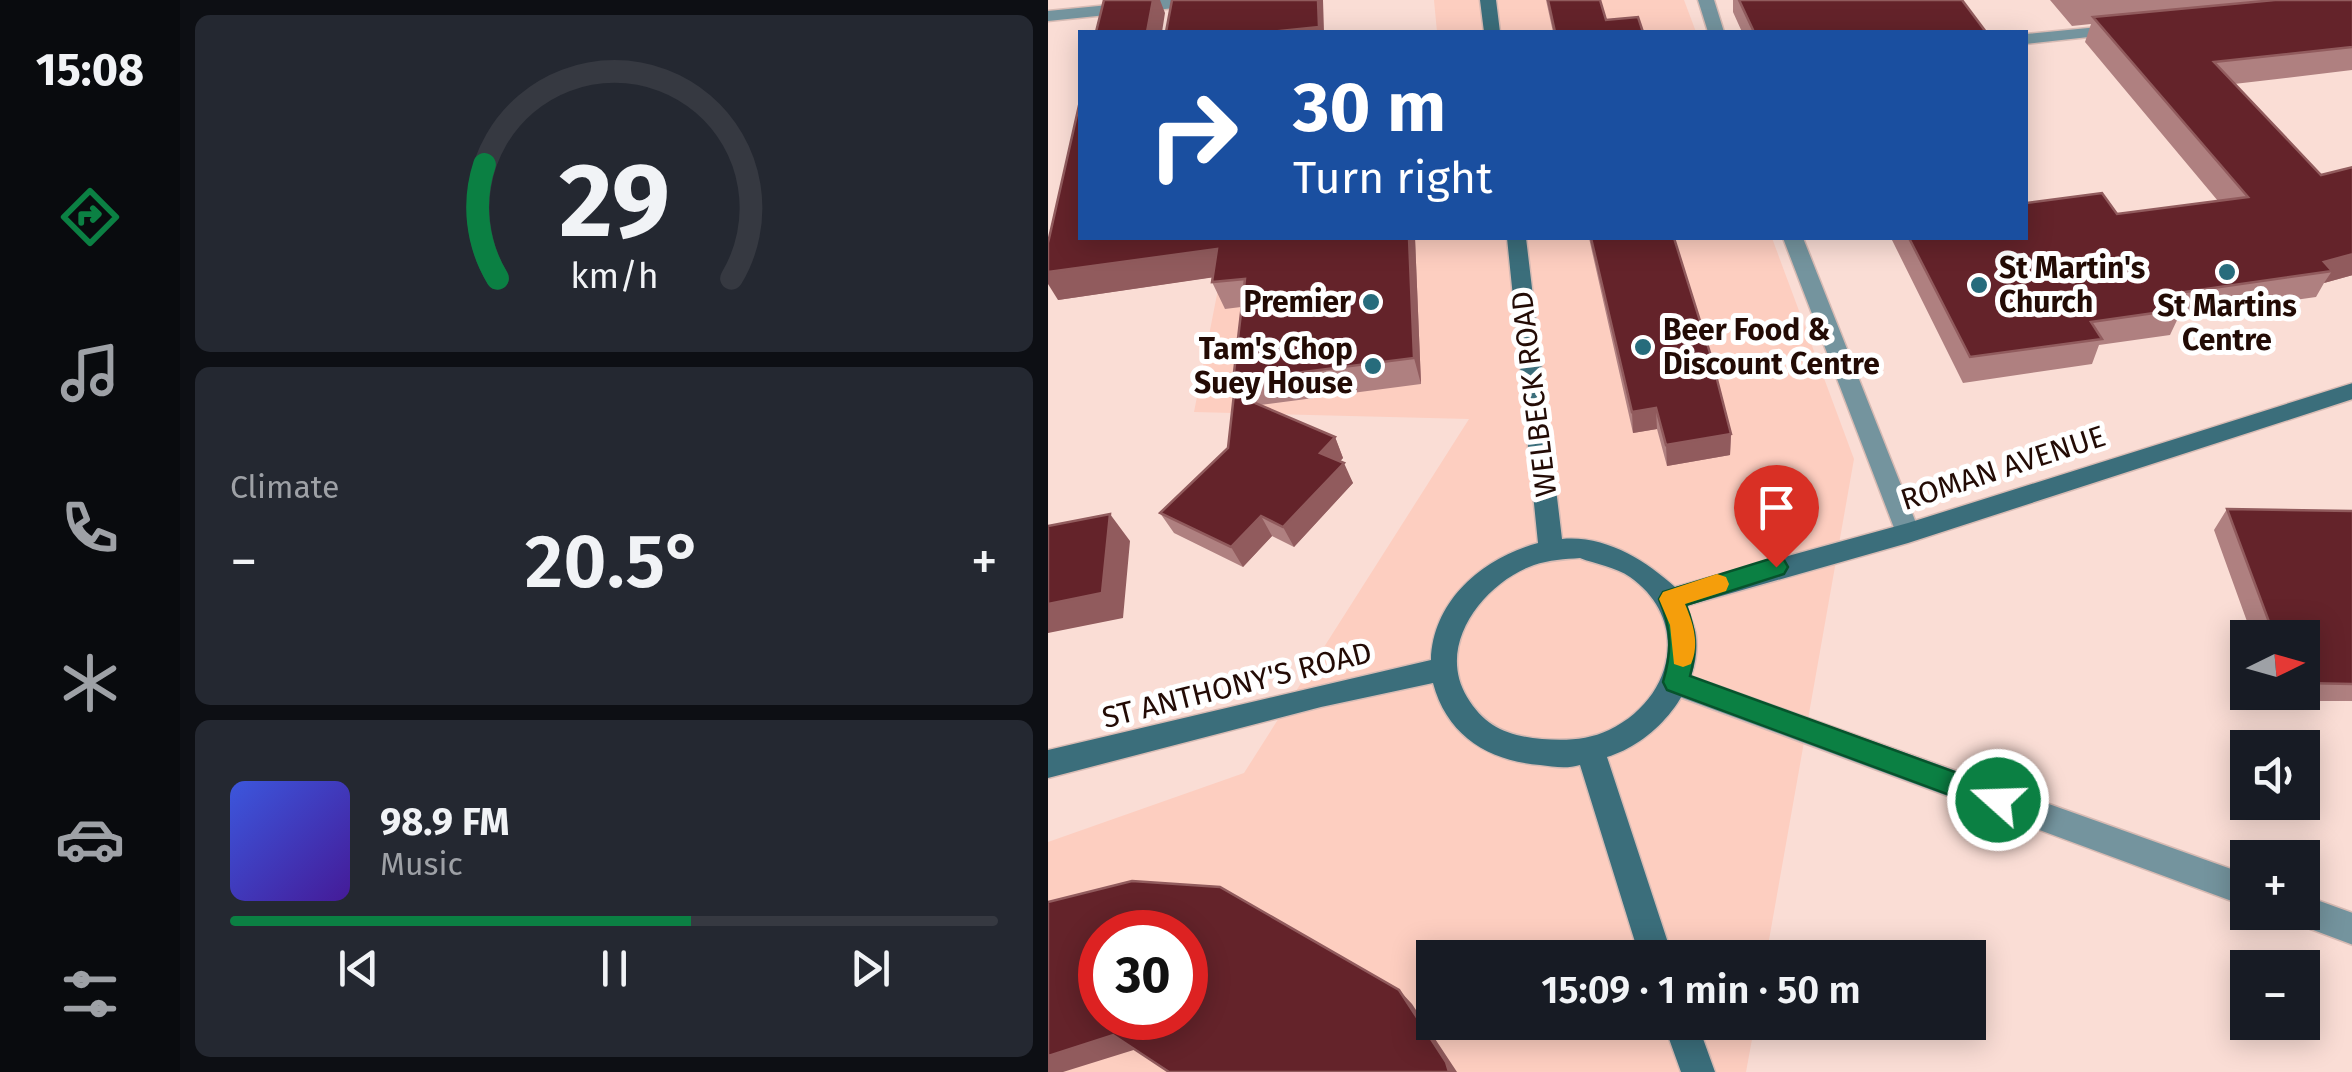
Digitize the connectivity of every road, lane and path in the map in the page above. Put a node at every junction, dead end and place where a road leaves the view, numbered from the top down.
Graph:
1 (1204, 0) edge
2 (1488, 0) edge
3 (1706, 0) edge
4 (1048, 16) edge
5 (2141, 28) edge
6 (1492, 30) edge
7 (1715, 30) edge
8 (2028, 39) edge
9 (1516, 240) edge
10 (1794, 240) edge
11 (2352, 391) edge
12 (1908, 532) junction
13 (1552, 550) junction
14 (1671, 599) junction
15 (1443, 669) junction
16 (1676, 682) junction
17 (1591, 752) junction
18 (1048, 764) edge
19 (2230, 884) edge
20 (2320, 917) edge
21 (2352, 929) edge
22 (1650, 940) edge
23 (1686, 1040) edge
24 (1698, 1072) edge

1 - 4 street
2 - 6 main road
3 - 7 street
5 - 8 street
9 - 13 main road, WELBECK ROAD
10 - 12 street
11 - 12 main road, ROMAN AVENUE
12 - 14 main road, ROMAN AVENUE
13 - 14 main road
13 - 15 main road
14 - 16 main road
15 - 17 main road
15 - 18 main road, ST ANTHONY'S ROAD
16 - 17 main road
16 - 19 street
17 - 22 main road
20 - 21 street
23 - 24 main road

